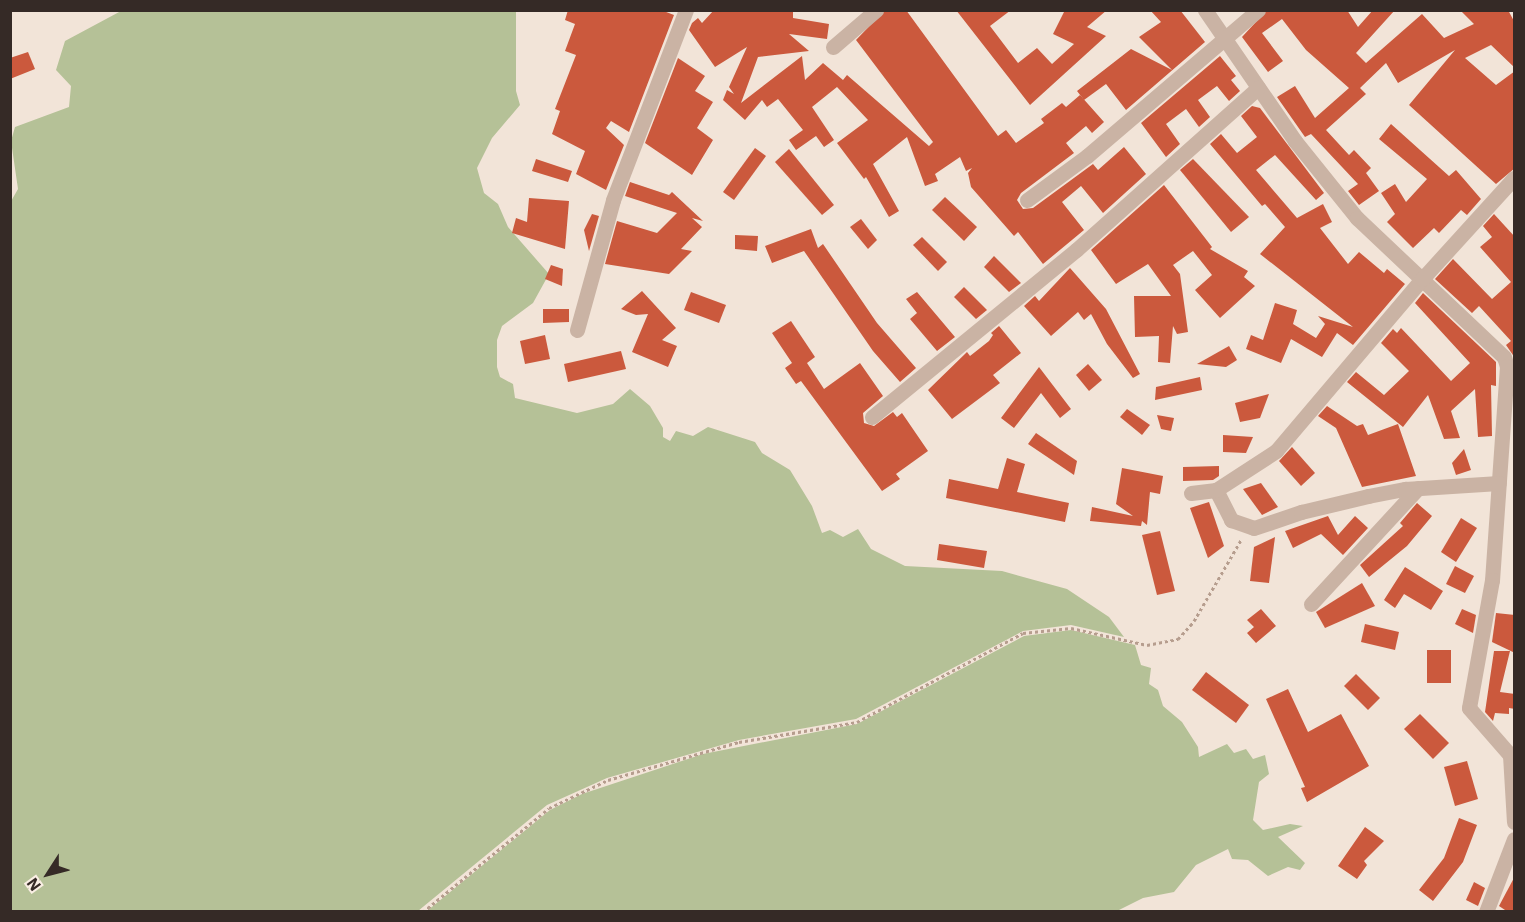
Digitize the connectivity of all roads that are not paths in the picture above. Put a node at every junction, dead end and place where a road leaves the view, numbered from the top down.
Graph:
1 (686, 10) edge
2 (876, 10) edge
3 (1204, 10) edge
4 (1258, 10) edge
5 (1224, 39) junction
6 (833, 47) dead end
7 (1258, 88) junction
8 (1515, 178) edge
9 (1027, 200) dead end
10 (1422, 279) junction
11 (577, 330) dead end
12 (872, 417) dead end
13 (1499, 483) junction
14 (1418, 488) junction
15 (1216, 490) junction
16 (1191, 494) dead end
17 (1311, 604) dead end
18 (1515, 822) edge
19 (1515, 839) edge
20 (1486, 912) edge

1 - 11 street
2 - 6 street
3 - 5 street
4 - 5 street
5 - 7 street
5 - 9 street
7 - 10 street
7 - 12 street
8 - 10 street
10 - 13 street
10 - 15 street
13 - 14 street
13 - 18 street
14 - 15 street
14 - 17 street
15 - 16 street
19 - 20 street

